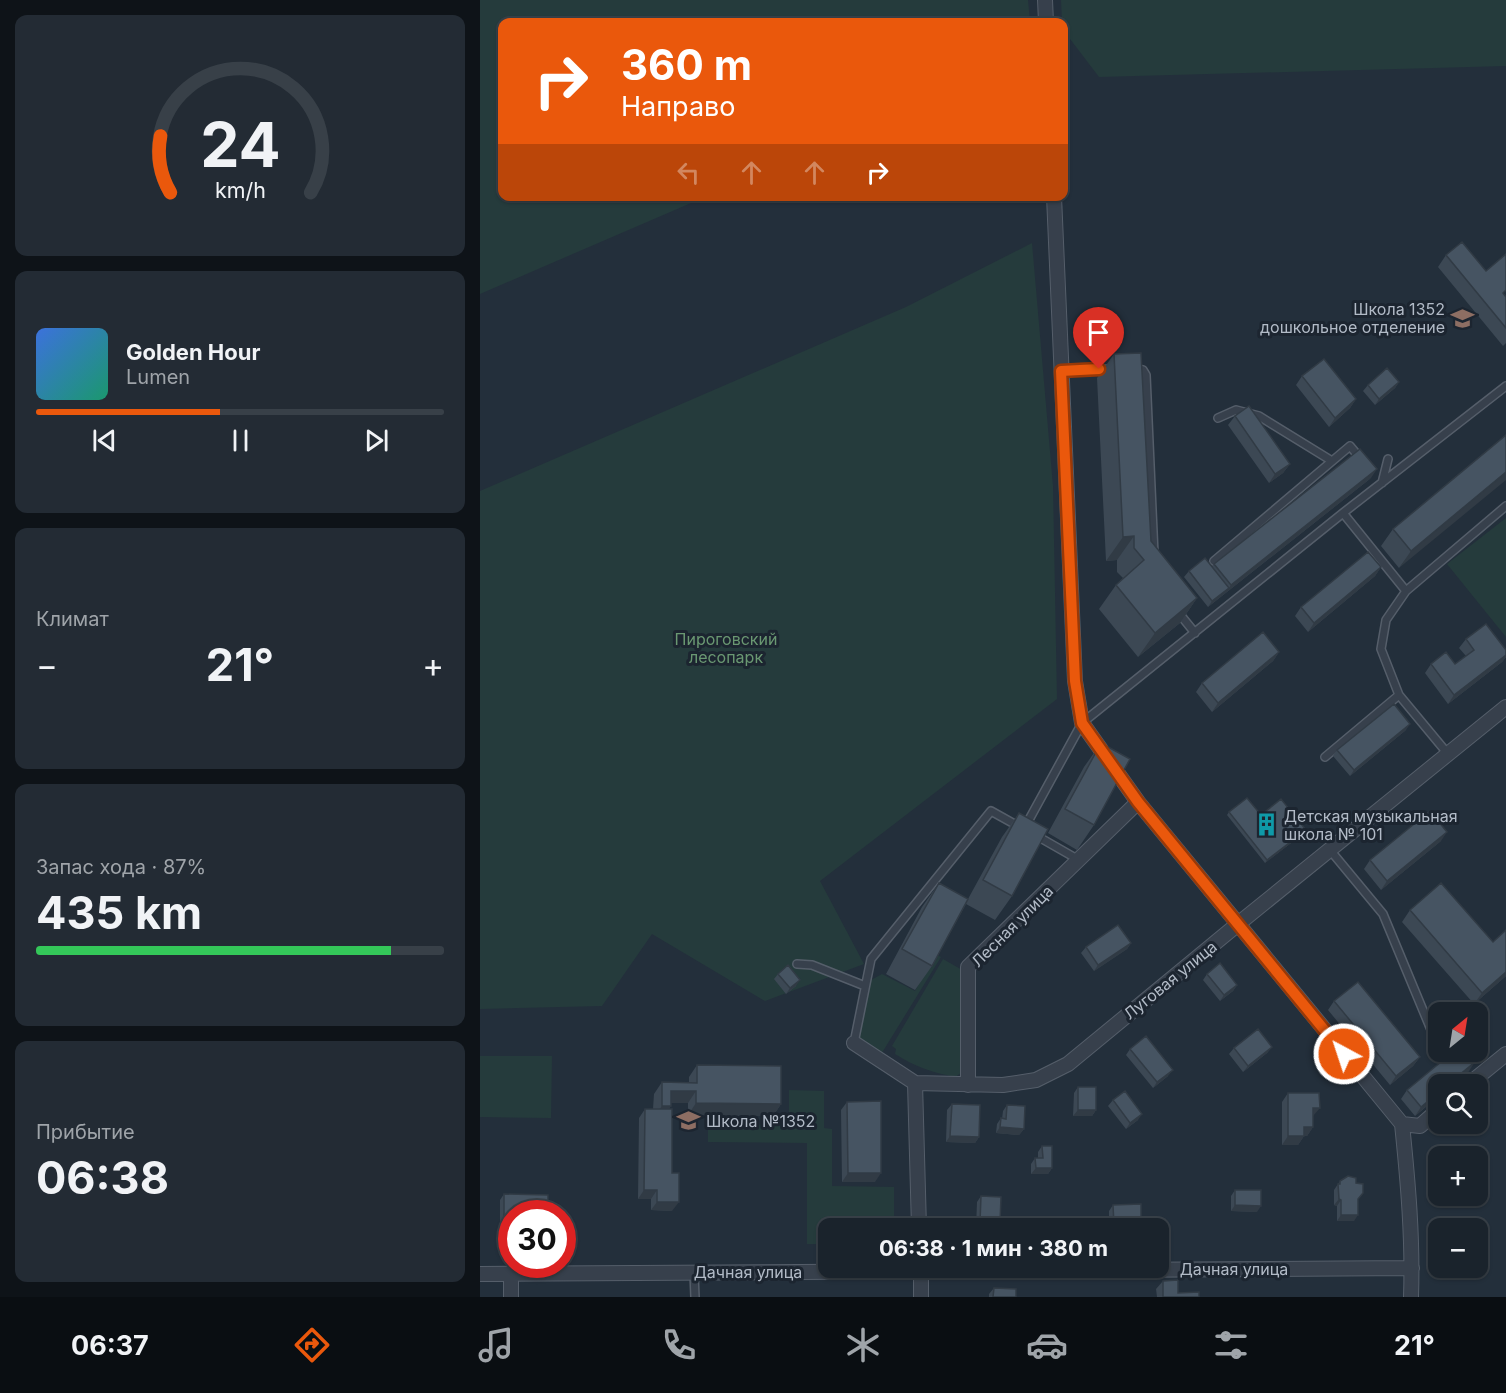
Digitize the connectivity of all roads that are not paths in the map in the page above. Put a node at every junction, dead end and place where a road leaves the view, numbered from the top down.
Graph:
1 (1046, 0) edge
2 (1046, 18) edge
3 (1054, 201) edge
4 (1126, 368) edge
5 (1115, 369) edge
6 (1061, 371) junction
7 (1506, 386) edge
8 (1218, 417) dead end
9 (1388, 459) dead end
10 (1362, 460) edge
11 (1332, 461) junction
12 (1375, 475) edge
13 (1382, 483) junction
14 (1506, 506) edge
15 (1343, 513) junction
16 (1214, 561) edge
17 (1155, 565) edge
18 (1406, 591) junction
19 (1173, 605) edge
20 (1195, 633) junction
21 (1399, 695) junction
22 (1506, 707) edge
23 (1082, 723) junction
24 (1448, 754) junction
25 (1325, 757) dead end
26 (1138, 802) junction
27 (1024, 829) junction
28 (1330, 850) junction
29 (1079, 860) junction
30 (1238, 924) junction
31 (797, 964) dead end
32 (865, 986) junction
33 (1428, 1022) edge
34 (854, 1042) joint
35 (1506, 1054) edge
36 (1481, 1074) edge
37 (915, 1083) junction
38 (968, 1085) junction
39 (1428, 1119) edge
40 (1402, 1124) junction
41 (920, 1218) edge
42 (1169, 1268) edge
43 (1412, 1268) junction
44 (818, 1270) edge
45 (694, 1272) junction
46 (576, 1273) edge
47 (480, 1274) edge
48 (498, 1274) edge
49 (511, 1278) edge
50 (921, 1278) edge
51 (512, 1297) edge
52 (695, 1297) edge
53 (921, 1297) edge
54 (1412, 1297) edge

1 - 2 street
3 - 6 street
4 - 17 lane
5 - 6 lane
6 - 23 street
7 - 13 lane
8 - 11 lane
9 - 13 lane
10 - 11 lane
11 - 16 lane
12 - 13 lane
13 - 15 lane
14 - 18 lane
15 - 18 lane
15 - 20 lane
18 - 21 lane
19 - 20 lane
20 - 23 lane
21 - 24 lane
21 - 25 lane
22 - 24 street, Луговая улица
23 - 26 street
23 - 27 lane
24 - 28 street, Луговая улица
26 - 29 street, Лесная улица
26 - 30 street
27 - 29 lane
27 - 32 lane
28 - 30 street, Луговая улица
28 - 33 lane
29 - 38 street, Лесная улица
30 - 38 street, Луговая улица
30 - 40 street
31 - 32 lane
32 - 34 lane
34 - 37 street
35 - 36 street
37 - 38 street, Луговая улица
37 - 41 street
39 - 40 street
40 - 43 street
42 - 43 street, Дачная улица
43 - 54 street
44 - 45 street, Дачная улица
45 - 46 street, Дачная улица
45 - 52 lane
47 - 48 street, Дачная улица
49 - 51 street
50 - 53 street

